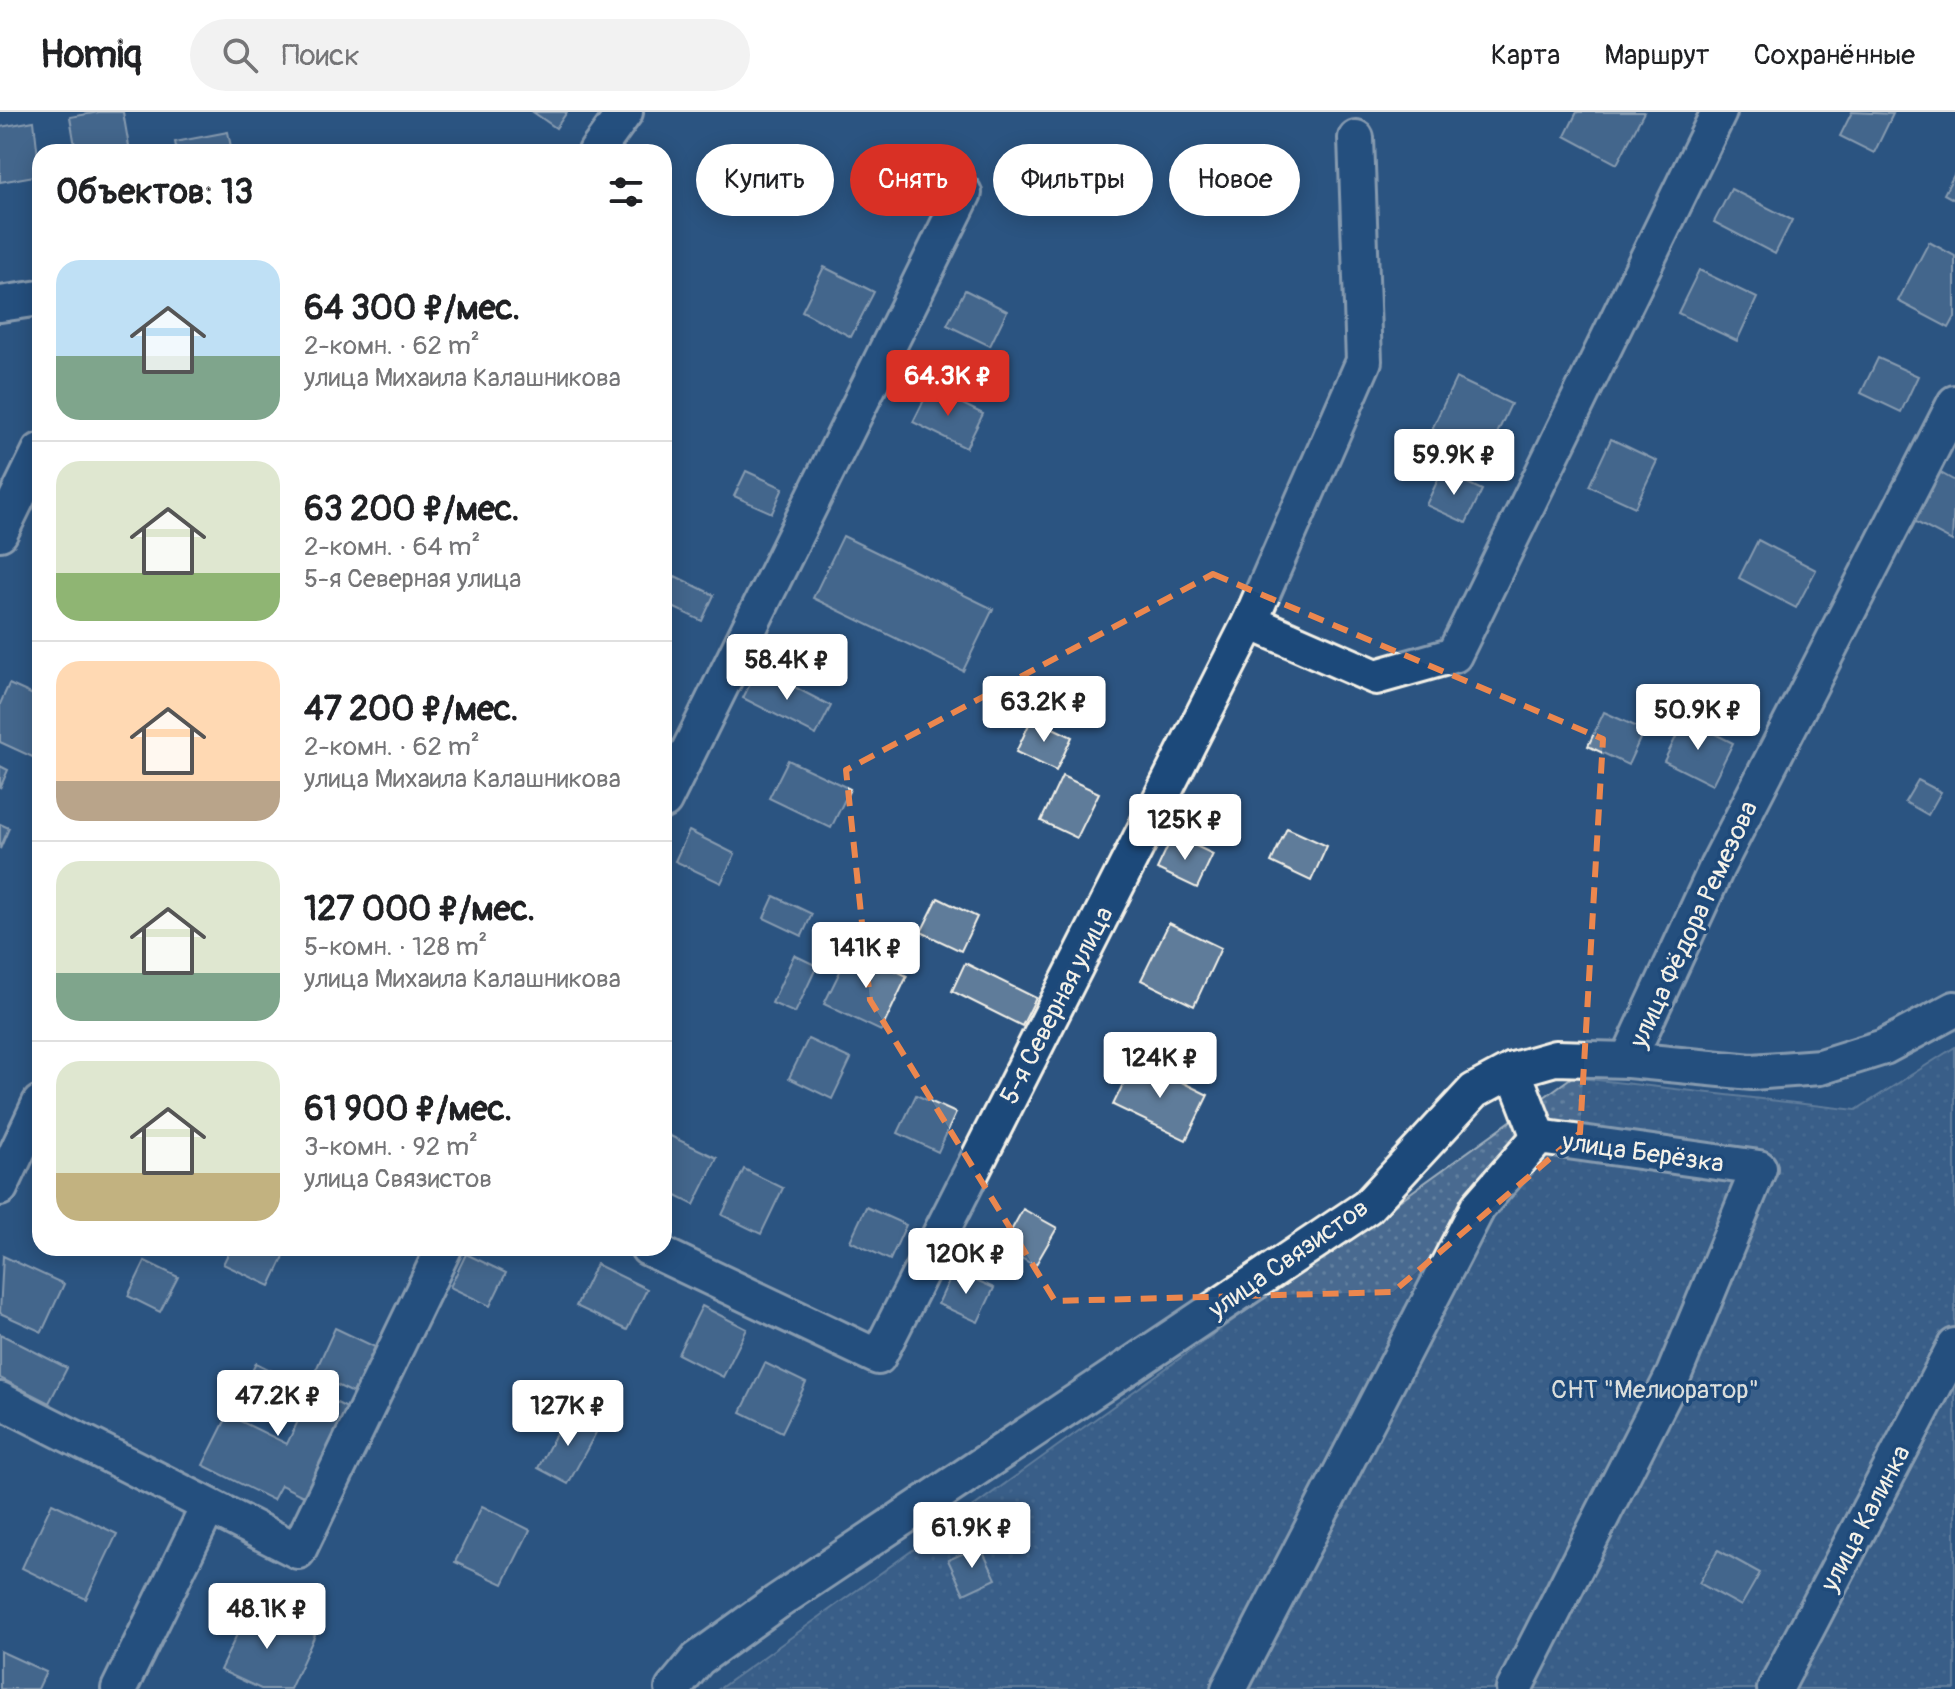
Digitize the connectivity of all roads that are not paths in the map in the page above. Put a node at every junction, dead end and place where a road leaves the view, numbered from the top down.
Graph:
1 (625, 112) edge
2 (1719, 112) edge
3 (1356, 138) dead end
4 (602, 144) edge
5 (953, 216) edge
6 (32, 299) edge
7 (0, 304) edge
8 (1955, 403) edge
9 (32, 467) edge
10 (0, 533) edge
11 (1250, 622) junction
12 (672, 785) edge
13 (1955, 1009) edge
14 (1628, 1060) junction
15 (1513, 1070) junction
16 (32, 1120) edge
17 (1539, 1137) junction
18 (0, 1188) edge
19 (440, 1256) edge
20 (665, 1256) edge
21 (1955, 1346) edge
22 (0, 1400) edge
23 (208, 1507) junction
24 (119, 1689) edge
25 (673, 1689) edge
26 (1229, 1689) edge
27 (1514, 1689) edge
28 (1775, 1689) edge

1 - 4 street
2 - 11 street
3 - 11 street, 5-я Северная улица
5 - 12 street
6 - 7 street
8 - 14 street, улица Фёдора Ремезова
9 - 10 street
11 - 20 street, 5-я Северная улица
13 - 14 street, улица Связистов
14 - 15 street, улица Связистов
15 - 17 street
15 - 25 street, улица Связистов
16 - 18 street
17 - 26 street, улица Берёзка
17 - 27 street, улица Берёзка
19 - 23 street
21 - 28 street, улица Калинка
22 - 23 street
23 - 24 street

